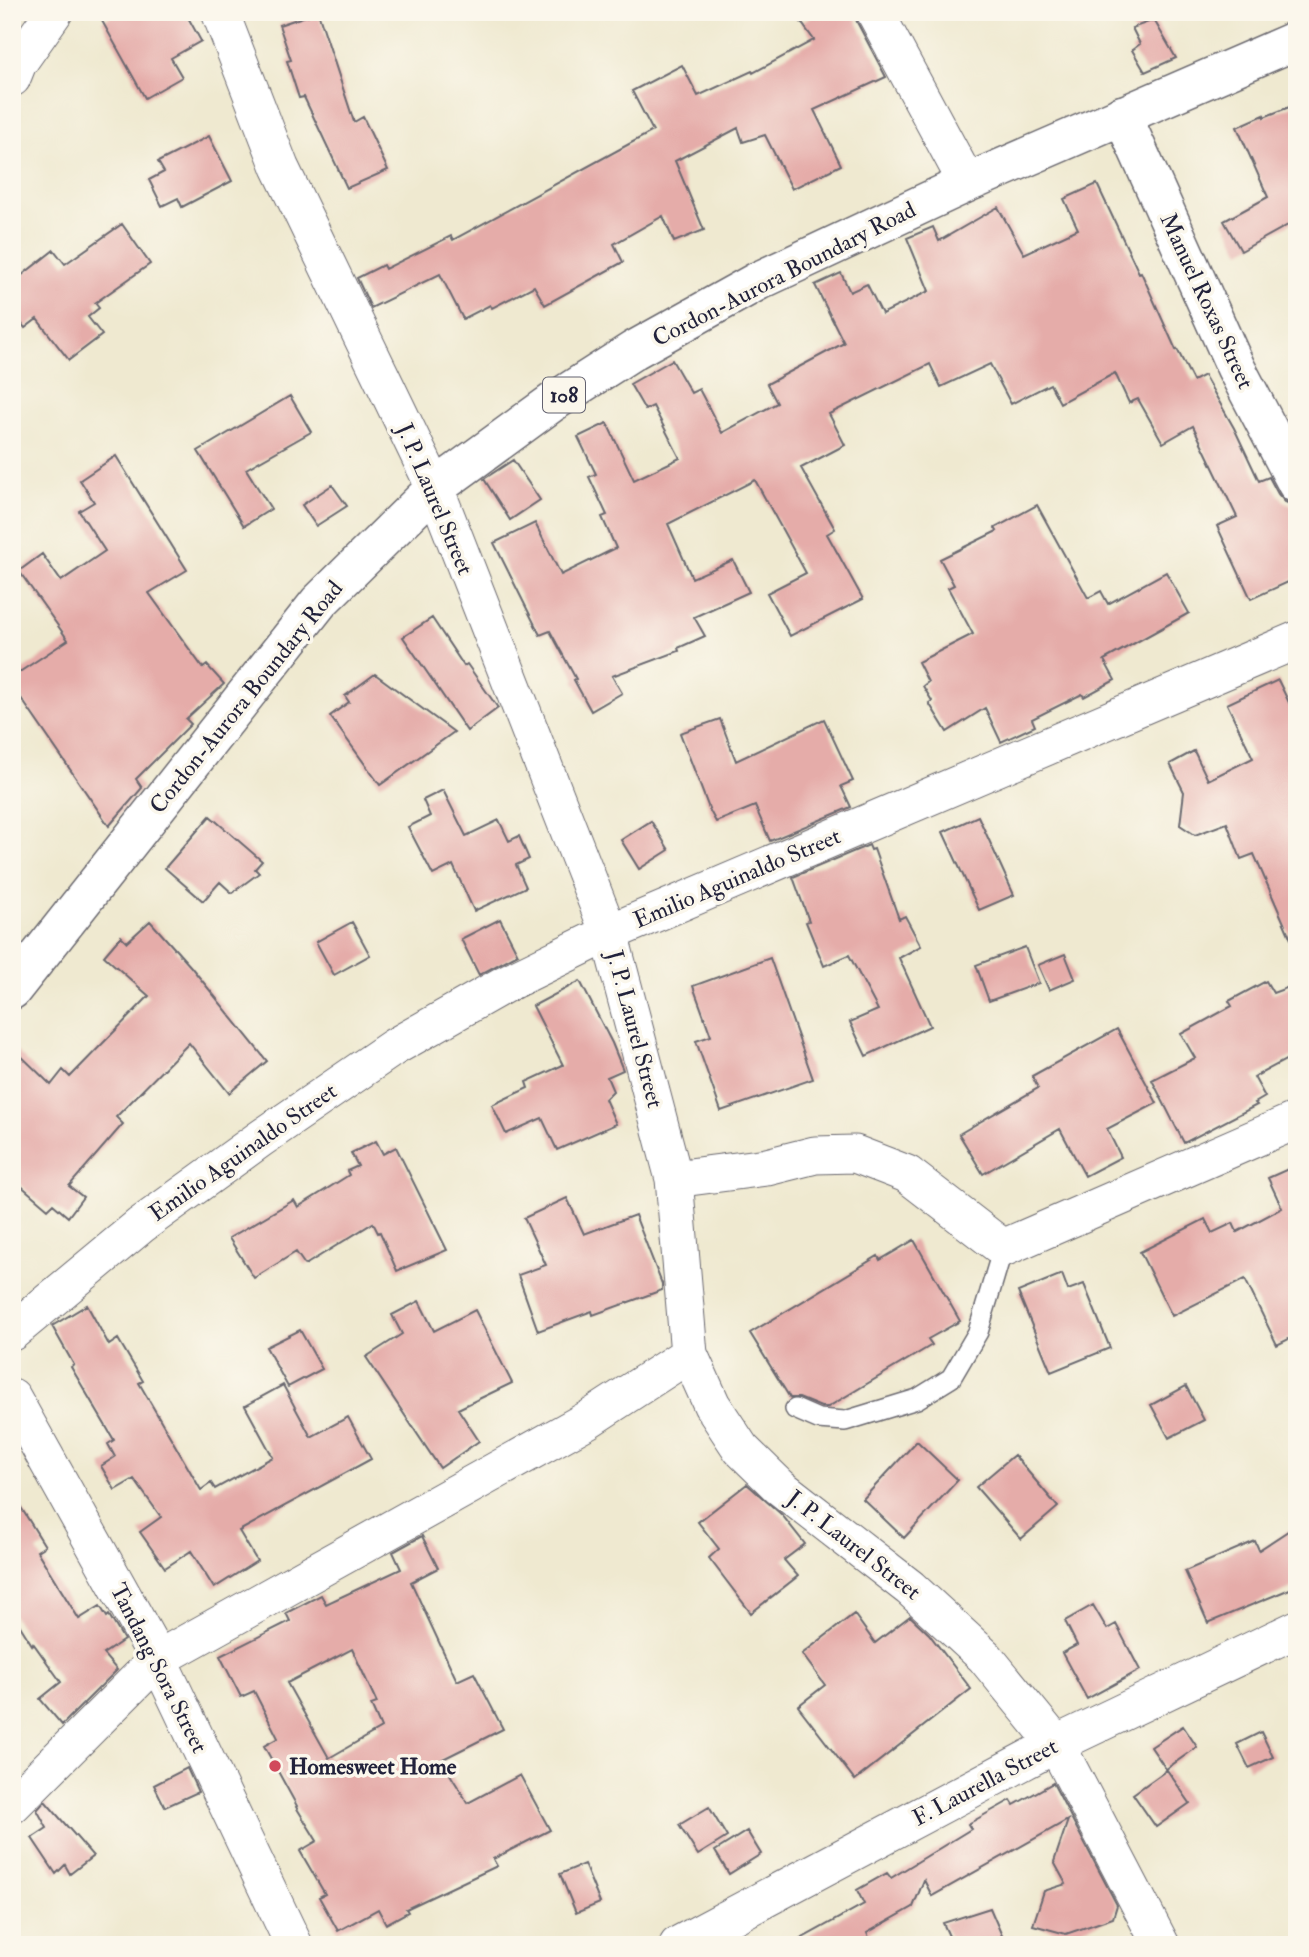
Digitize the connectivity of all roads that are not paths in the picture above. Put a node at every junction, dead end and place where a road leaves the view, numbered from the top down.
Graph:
1 (54, 12) edge
2 (220, 12) edge
3 (875, 12) edge
4 (1297, 40) edge
5 (12, 78) edge
6 (1122, 115) junction
7 (967, 183) junction
8 (1297, 484) edge
9 (435, 488) junction
10 (1297, 640) edge
11 (609, 933) junction
12 (12, 990) edge
13 (1297, 1120) edge
14 (674, 1179) junction
15 (1003, 1248) junction
16 (12, 1332) edge
17 (689, 1354) junction
18 (12, 1397) edge
19 (794, 1409) dead end
20 (1297, 1629) edge
21 (158, 1659) junction
22 (1056, 1744) junction
23 (12, 1805) edge
24 (294, 1945) edge
25 (678, 1945) edge
26 (1161, 1945) edge

1 - 5 street
2 - 9 street, J. P. Laurel Street
3 - 7 street
4 - 6 main road, Cordon-Aurora Boundary Road / 108
6 - 7 main road, Cordon-Aurora Boundary Road / 108
6 - 8 main road, Manuel Roxas Street
7 - 9 main road, Cordon-Aurora Boundary Road / 108
9 - 11 street, J. P. Laurel Street
9 - 12 main road, Cordon-Aurora Boundary Road / 108
10 - 11 street, Emilio Aguinaldo Street
11 - 14 street, J. P. Laurel Street
11 - 16 street, Emilio Aguinaldo Street
13 - 15 street
14 - 15 street
14 - 17 street, J. P. Laurel Street
15 - 19 lane
17 - 21 street
17 - 22 street, J. P. Laurel Street
18 - 21 street, Tandang Sora Street
20 - 22 street, F. Laurella Street
21 - 23 street
21 - 24 street, Tandang Sora Street
22 - 25 street, F. Laurella Street
22 - 26 street, J. P. Laurel Street

